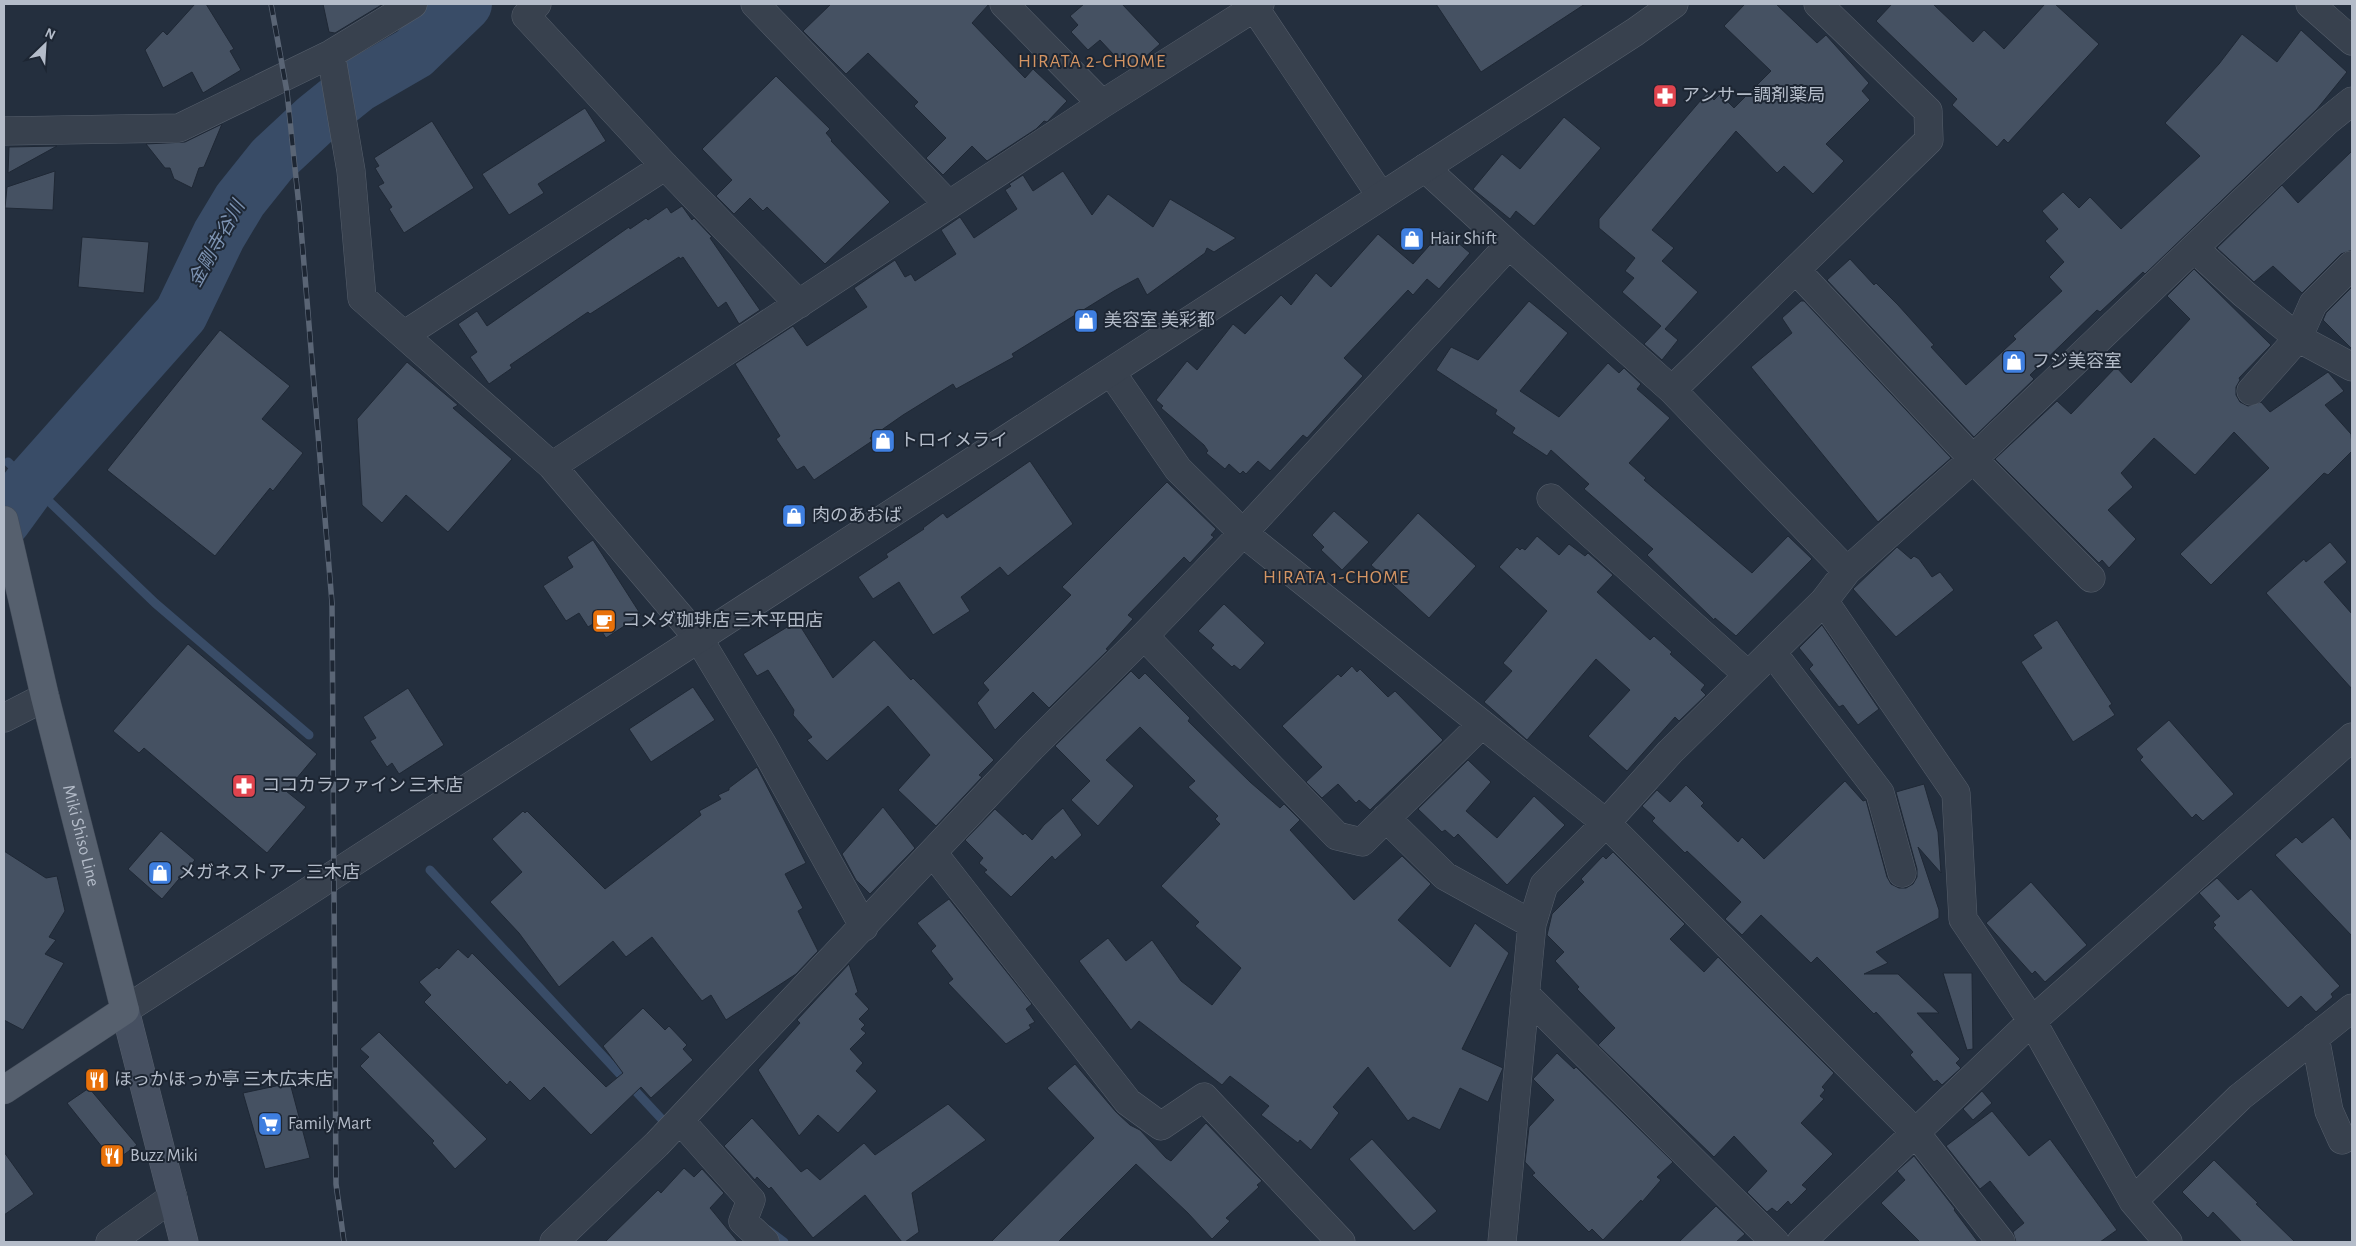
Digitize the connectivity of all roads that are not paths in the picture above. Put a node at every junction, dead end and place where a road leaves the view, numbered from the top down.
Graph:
1 (413, 4) edge
2 (537, 4) edge
3 (755, 4) edge
4 (1004, 4) edge
5 (1674, 4) edge
6 (1818, 4) edge
7 (2310, 4) edge
8 (1256, 5) edge
9 (2352, 41) edge
10 (331, 54) junction
11 (2352, 100) edge
12 (1102, 104) junction
13 (4, 130) edge
14 (665, 166) junction
15 (1426, 168) junction
16 (1381, 196) junction
17 (949, 206) junction
18 (1508, 245) junction
19 (2194, 248) junction
20 (2352, 265) edge
21 (1796, 270) junction
22 (799, 304) junction
23 (404, 335) junction
24 (2298, 338) junction
25 (2352, 367) edge
26 (1111, 372) junction
27 (1672, 390) junction
28 (2251, 390) dead end
29 (1973, 459) junction
30 (552, 466) junction
31 (1551, 498) dead end
32 (4, 520) edge
33 (1243, 533) junction
34 (1846, 571) junction
35 (2091, 578) dead end
36 (1824, 601) junction
37 (1144, 636) junction
38 (700, 639) junction
39 (1772, 652) junction
40 (1748, 675) junction
41 (45, 696) junction
42 (4, 718) edge
43 (1482, 724) junction
44 (2352, 737) edge
45 (1386, 818) junction
46 (1606, 823) junction
47 (933, 853) junction
48 (1902, 873) dead end
49 (1532, 924) junction
50 (864, 927) junction
51 (1525, 994) junction
52 (2352, 1008) edge
53 (125, 1010) junction
54 (2032, 1021) junction
55 (2315, 1037) junction
56 (4, 1090) edge
57 (680, 1120) junction
58 (1914, 1132) junction
59 (2342, 1140) dead end
60 (173, 1197) junction
61 (2133, 1201) junction
62 (110, 1242) edge
63 (184, 1242) edge
64 (554, 1242) edge
65 (765, 1242) edge
66 (1342, 1242) edge
67 (1502, 1242) edge
68 (1775, 1242) edge
69 (1801, 1242) edge
70 (2001, 1242) edge
71 (2168, 1242) edge

1 - 10 street
2 - 14 street
3 - 17 street
4 - 12 street
5 - 15 street
6 - 21 street
7 - 9 street
8 - 12 street
8 - 16 street
10 - 13 street
10 - 23 street
11 - 19 street
12 - 17 street
14 - 22 street
14 - 23 street
15 - 16 street
15 - 18 street
16 - 26 street
17 - 22 street
18 - 27 street
18 - 33 street
19 - 24 street
19 - 29 street
20 - 24 street
21 - 27 street
21 - 29 street
22 - 30 street
23 - 30 street
24 - 25 street
24 - 28 street
26 - 33 street
26 - 38 street
27 - 34 street
29 - 34 street
29 - 35 street
30 - 38 street
31 - 40 street
32 - 41 main road, Miki Shiso Line
33 - 37 street
33 - 43 street
34 - 36 street
36 - 39 street
36 - 54 street
37 - 45 street
37 - 47 street
38 - 50 street
38 - 53 street
39 - 40 street
39 - 48 street
40 - 46 street
41 - 42 street
41 - 53 main road, Miki Shiso Line
43 - 45 street
43 - 46 street
44 - 54 street
45 - 49 street
46 - 49 street
46 - 58 street
47 - 50 street
47 - 66 street
49 - 51 street
50 - 57 street
51 - 67 street
51 - 68 street
52 - 55 street
53 - 56 main road
53 - 60 main road
54 - 58 street
54 - 61 street
55 - 59 street
55 - 61 street
57 - 64 street
57 - 65 street
58 - 69 street
58 - 70 street
60 - 62 street
60 - 63 main road
61 - 71 street

